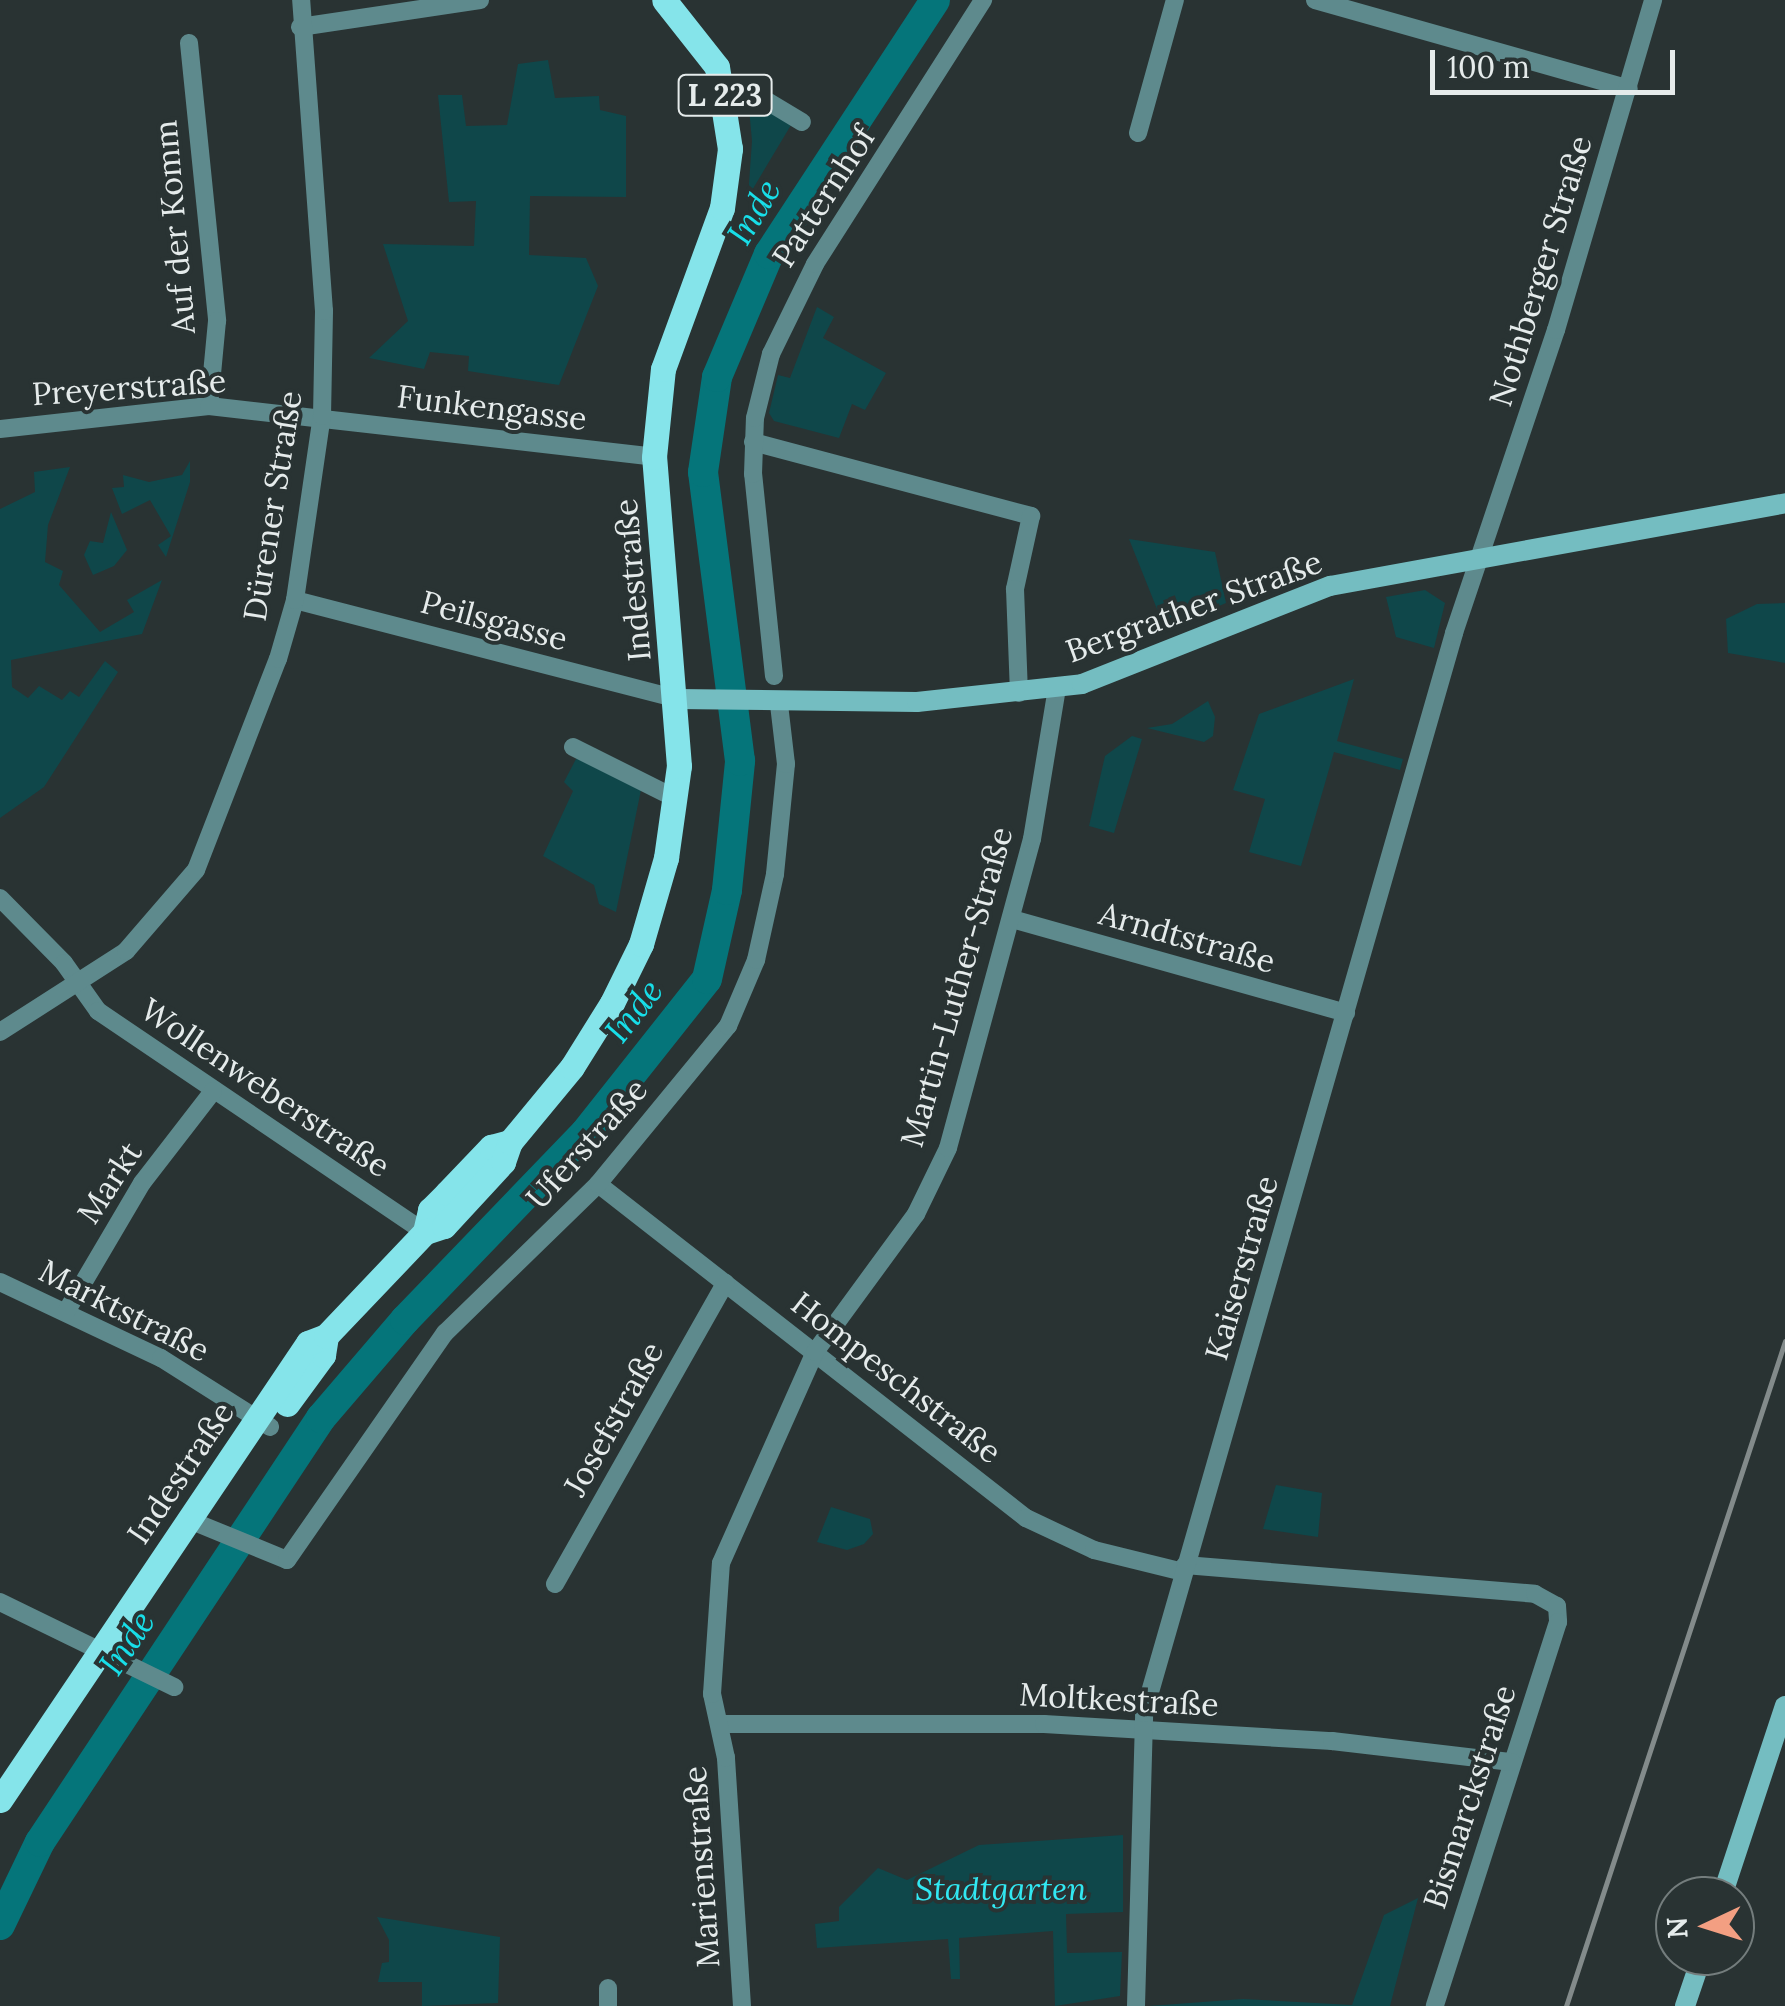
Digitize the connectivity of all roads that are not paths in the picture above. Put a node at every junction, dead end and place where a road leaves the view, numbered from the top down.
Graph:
1 (301, 0) edge
2 (480, 0) edge
3 (664, 0) edge
4 (983, 0) edge
5 (1176, 0) edge
6 (1314, 0) edge
7 (1653, 0) edge
8 (1379, 8) edge
9 (300, 27) junction
10 (189, 43) dead end
11 (724, 86) junction
12 (1629, 89) junction
13 (802, 122) dead end
14 (1138, 133) dead end
15 (210, 406) junction
16 (322, 416) junction
17 (0, 429) edge
18 (754, 442) junction
19 (654, 457) junction
20 (1785, 503) edge
21 (1479, 558) junction
22 (295, 600) junction
23 (774, 676) dead end
24 (1057, 688) junction
25 (1019, 693) junction
26 (689, 700) junction
27 (769, 704) junction
28 (573, 747) dead end
29 (675, 798) junction
30 (0, 898) edge
31 (1012, 919) junction
32 (80, 986) junction
33 (1346, 1012) junction
34 (0, 1032) edge
35 (213, 1091) junction
36 (598, 1184) junction
37 (425, 1232) junction
38 (0, 1282) edge
39 (725, 1283) junction
40 (66, 1312) junction
41 (816, 1352) junction
42 (263, 1423) junction
43 (201, 1526) junction
44 (1184, 1568) junction
45 (555, 1584) dead end
46 (0, 1602) edge
47 (1557, 1606) joint
48 (102, 1656) junction
49 (174, 1687) dead end
50 (1785, 1706) edge
51 (721, 1724) junction
52 (1142, 1729) junction
53 (1780, 1735) edge
54 (1512, 1762) junction
55 (0, 1800) edge
56 (1729, 1876) edge
57 (1695, 1976) edge
58 (742, 2006) edge
59 (1136, 2006) edge
60 (1435, 2006) edge
61 (1685, 2006) edge

1 - 9 street, Dürener Straße
2 - 9 street
3 - 11 main road, Indestraße / L 223
4 - 18 street, Patternhof
5 - 14 street
6 - 8 street
7 - 12 street, Nothberger Straße
8 - 12 street
9 - 16 street, Dürener Straße
10 - 15 street, Auf der Komm
11 - 13 street
11 - 19 main road, Indestraße / L 223
12 - 21 street, Nothberger Straße
15 - 16 street, Preyerstraße
15 - 17 street, Preyerstraße
16 - 19 street, Funkengasse
16 - 22 street, Dürener Straße
18 - 23 street, Patternhof
18 - 25 street
19 - 26 main road, Indestraße / L 223
20 - 21 main road, Bergrather Straße
21 - 24 main road, Bergrather Straße
21 - 33 street, Kaiserstraße
22 - 26 street, Peilsgasse
22 - 32 street, Dürener Straße
24 - 25 main road, Bergrather Straße
24 - 31 street, Martin-Luther-Straße
25 - 27 main road, Bergrather Straße
26 - 27 main road, Bergrather Straße
26 - 29 main road, Indestraße / L 223
27 - 36 street, Uferstraße
28 - 29 street
29 - 37 main road, Indestraße / L 223
30 - 32 street, Wollenweberstraße
31 - 33 street, Arndtstraße
31 - 41 street, Martin-Luther-Straße
32 - 34 street, Dürener Straße
32 - 35 street, Wollenweberstraße
33 - 44 street, Kaiserstraße
35 - 37 street, Wollenweberstraße
35 - 40 street, Markt
36 - 39 street, Hompeschstraße
36 - 43 street, Uferstraße
37 - 42 main road, Indestraße / L 223
38 - 40 street, Marktstraße
39 - 41 street, Hompeschstraße
39 - 45 street, Josefstraße
40 - 42 street, Marktstraße
41 - 44 street, Hompeschstraße
41 - 51 street, Martin-Luther-Straße
42 - 43 main road, Indestraße / L 223
43 - 48 main road, Indestraße / L 223
44 - 47 street, Hompeschstraße
44 - 52 street, Kaiserstraße
46 - 48 street
47 - 54 street, Bismarckstraße
48 - 49 street
48 - 55 main road, Indestraße / L 223
50 - 53 main road
51 - 52 street, Moltkestraße
51 - 58 street, Marienstraße
52 - 54 street, Moltkestraße
52 - 59 street, Kaiserstraße
53 - 56 main road
54 - 60 street, Bismarckstraße
57 - 61 main road

